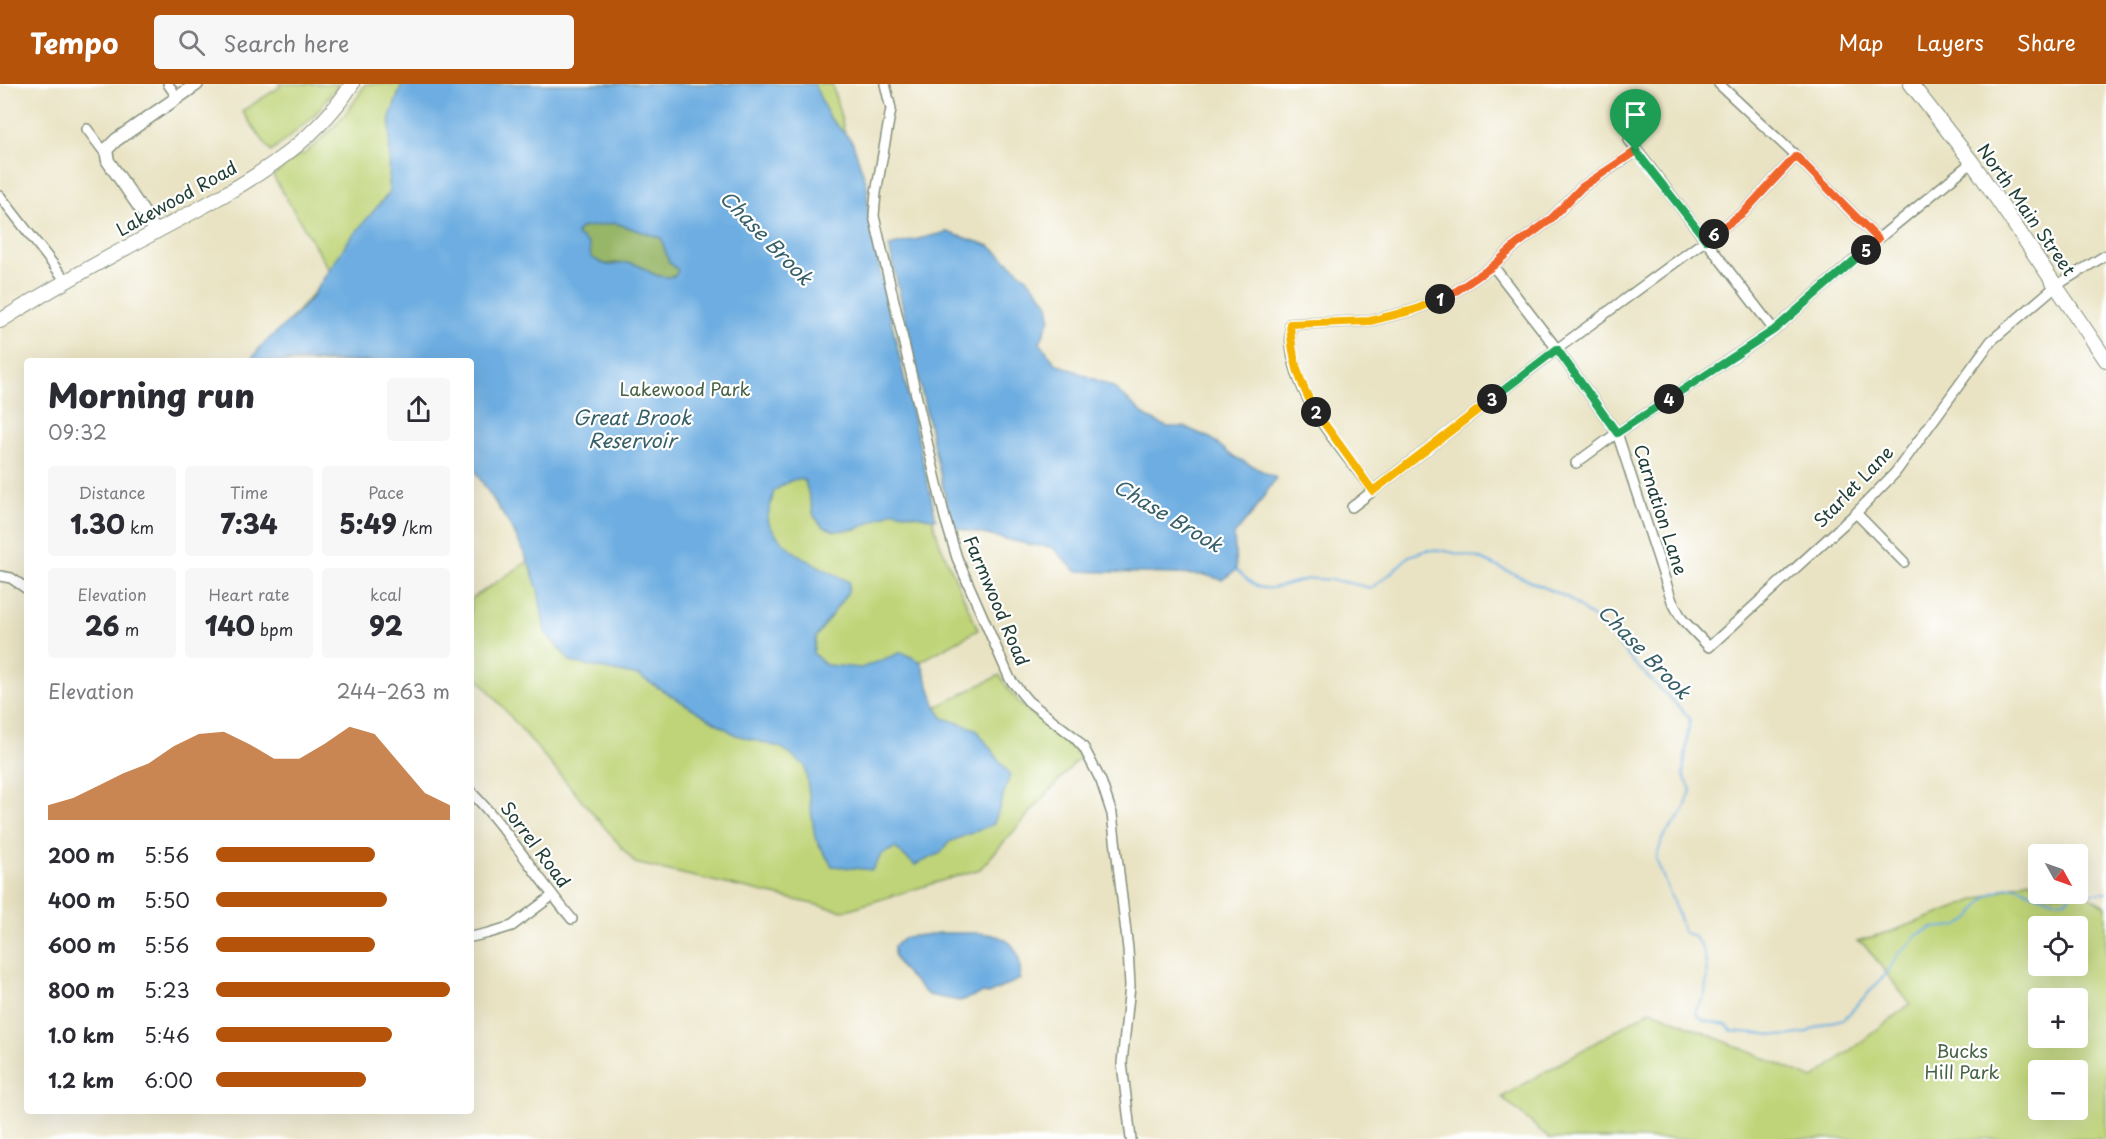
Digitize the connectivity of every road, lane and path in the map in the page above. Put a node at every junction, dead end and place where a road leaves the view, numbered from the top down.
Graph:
1 (168, 84) edge
2 (197, 84) edge
3 (352, 84) edge
4 (885, 84) edge
5 (1719, 84) edge
6 (1911, 84) edge
7 (177, 98) junction
8 (87, 129) dead end
9 (1629, 140) dead end
10 (1636, 151) junction
11 (105, 153) junction
12 (1796, 156) junction
13 (1972, 162) junction
14 (0, 196) edge
15 (156, 231) junction
16 (1878, 239) junction
17 (1706, 240) junction
18 (2106, 255) edge
19 (1493, 266) junction
20 (66, 281) junction
21 (2057, 285) junction
22 (0, 321) edge
23 (1774, 330) junction
24 (1557, 349) junction
25 (2106, 360) edge
26 (1617, 433) junction
27 (1576, 463) dead end
28 (1373, 491) junction
29 (1352, 507) dead end
30 (1856, 513) junction
31 (1904, 562) dead end
32 (0, 576) edge
33 (24, 587) edge
34 (1709, 647) joint
35 (474, 795) edge
36 (552, 896) junction
37 (572, 919) dead end
38 (474, 936) edge
39 (1131, 1139) edge

1 - 7 street
2 - 7 street
3 - 15 main road, Lakewood Road
4 - 39 street, Farmwood Road
5 - 12 street
6 - 13 main road, North Main Street
7 - 11 street
8 - 11 street
9 - 10 street
10 - 17 street
10 - 19 street
11 - 15 street
12 - 16 street
12 - 17 street
13 - 16 street
13 - 21 main road, North Main Street
14 - 20 street
15 - 20 main road, Lakewood Road
16 - 23 street
17 - 23 street
17 - 24 street
18 - 21 street, Starlet Lane
19 - 24 street, Carnation Lane
19 - 28 street
20 - 22 main road, Lakewood Road
21 - 25 main road, North Main Street
21 - 30 street, Starlet Lane
23 - 26 street
24 - 26 street, Carnation Lane
24 - 28 street
26 - 27 street
26 - 34 street, Carnation Lane
28 - 29 street
30 - 31 street
30 - 34 street, Starlet Lane
32 - 33 street
35 - 36 street, Sorrel Road
36 - 37 street, Sorrel Road
36 - 38 street

